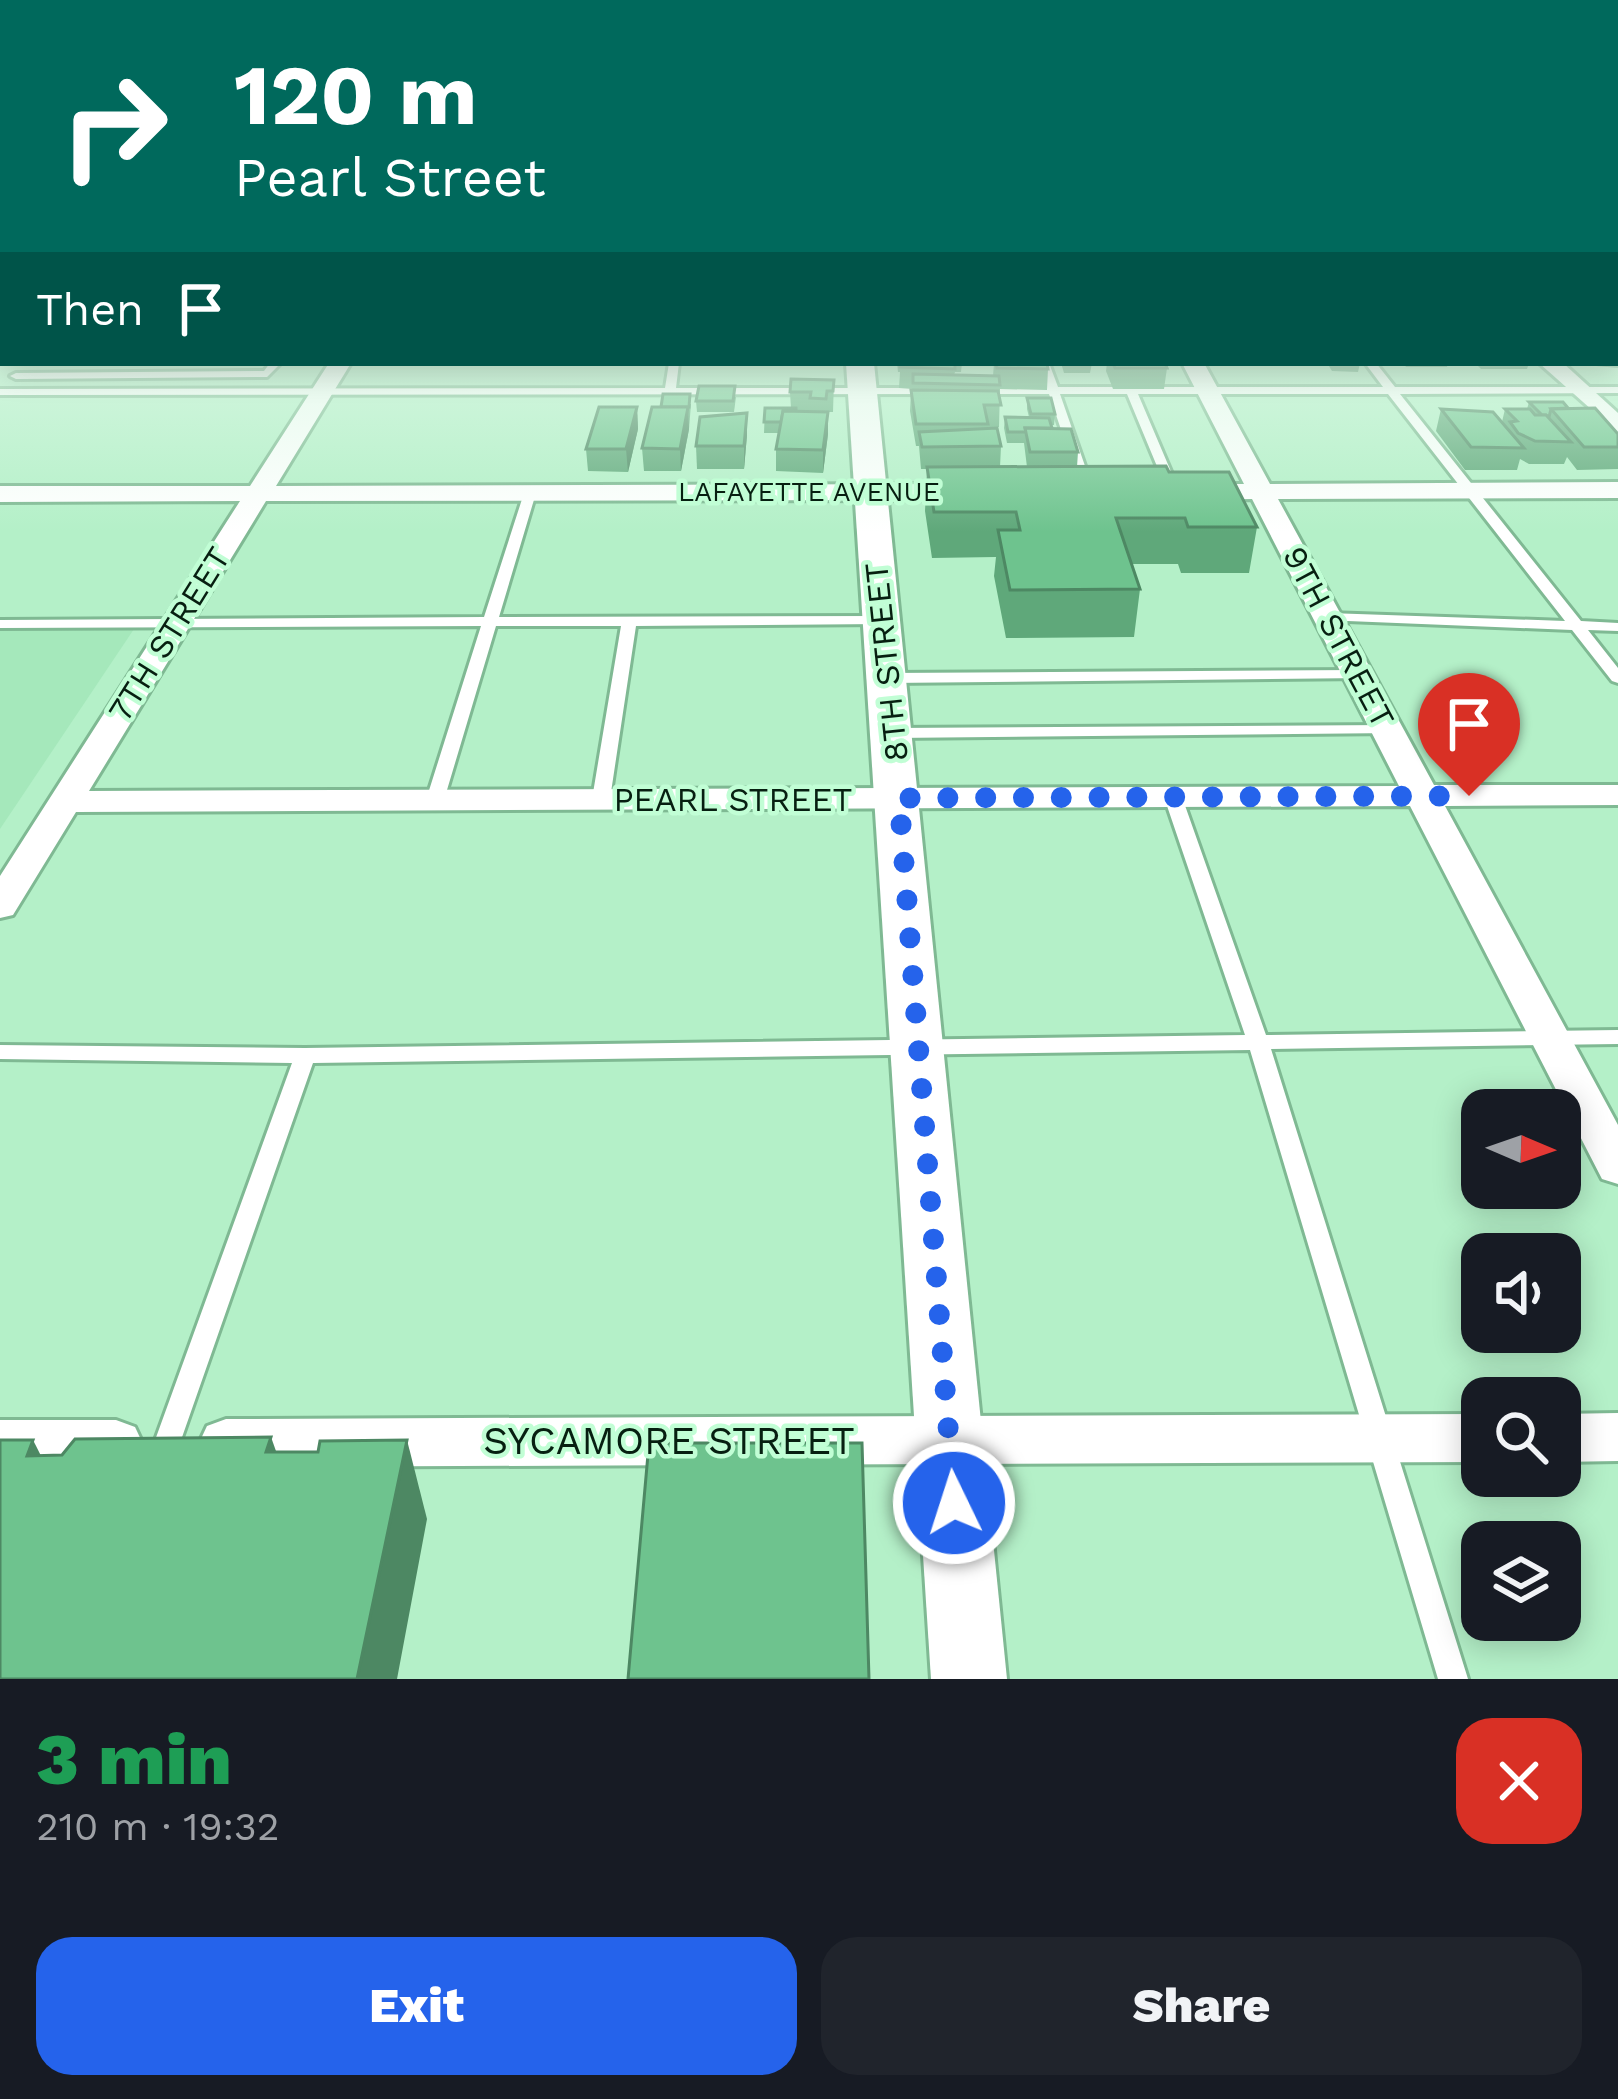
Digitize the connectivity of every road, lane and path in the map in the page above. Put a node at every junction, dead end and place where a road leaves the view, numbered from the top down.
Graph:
1 (40, 375) edge
2 (332, 375) edge
3 (672, 375) edge
4 (1048, 375) edge
5 (1380, 375) edge
6 (1563, 375) edge
7 (0, 376) edge
8 (16, 376) joint
9 (861, 377) edge
10 (1200, 377) edge
11 (1392, 390) junction
12 (1579, 390) junction
13 (1618, 390) edge
14 (940, 391) edge
15 (963, 391) edge
16 (1054, 391) junction
17 (1131, 391) junction
18 (0, 392) edge
19 (321, 392) junction
20 (670, 392) junction
21 (1618, 426) edge
22 (1618, 490) edge
23 (1471, 491) junction
24 (869, 492) junction
25 (998, 492) edge
26 (1088, 492) edge
27 (1163, 492) joint
28 (530, 493) junction
29 (1261, 493) junction
30 (0, 494) edge
31 (255, 494) junction
32 (1328, 617) junction
33 (882, 620) junction
34 (629, 621) junction
35 (494, 622) junction
36 (175, 623) junction
37 (0, 624) edge
38 (1578, 627) junction
39 (1618, 627) edge
40 (1359, 675) junction
41 (888, 678) junction
42 (1618, 678) edge
43 (1389, 730) junction
44 (893, 733) junction
45 (1618, 795) edge
46 (1424, 796) junction
47 (1173, 797) junction
48 (899, 798) junction
49 (601, 799) junction
50 (435, 800) junction
51 (64, 802) junction
52 (0, 906) edge
53 (1550, 1037) junction
54 (1618, 1037) edge
55 (1258, 1041) junction
56 (918, 1044) junction
57 (0, 1052) edge
58 (305, 1056) junction
59 (1618, 1166) edge
60 (1618, 1437) edge
61 (950, 1438) junction
62 (1377, 1438) junction
63 (1461, 1438) edge
64 (1581, 1438) edge
65 (167, 1443) junction
66 (0, 1444) edge
67 (969, 1679) edge
68 (1453, 1679) edge

1 - 8 lane
2 - 19 street, 7TH STREET
3 - 20 lane
4 - 16 lane
5 - 11 lane
6 - 12 street
7 - 8 lane
9 - 14 lane
9 - 20 lane
9 - 24 street, 8TH STREET
10 - 11 lane
10 - 17 lane
10 - 29 street, 9TH STREET
11 - 12 lane
11 - 23 lane
12 - 13 lane
12 - 21 street
15 - 16 lane
16 - 17 lane
16 - 26 lane
17 - 27 lane
18 - 19 lane
19 - 20 lane
19 - 31 street, 7TH STREET
22 - 23 street
23 - 29 street
23 - 38 lane
24 - 25 street, LAFAYETTE AVENUE
24 - 28 street, LAFAYETTE AVENUE
24 - 33 street, 8TH STREET
27 - 29 street
28 - 31 street, LAFAYETTE AVENUE
28 - 35 lane
29 - 32 street, 9TH STREET
30 - 31 street, LAFAYETTE AVENUE
31 - 36 street, 7TH STREET
32 - 38 lane
32 - 40 street, 9TH STREET
33 - 34 lane
33 - 41 street, 8TH STREET
34 - 35 lane
34 - 49 lane
35 - 36 lane
35 - 50 lane
36 - 37 lane
36 - 51 street, 7TH STREET
38 - 39 lane
38 - 42 lane
40 - 41 lane
40 - 43 street, 9TH STREET
41 - 44 street, 8TH STREET
43 - 44 lane
43 - 46 street, 9TH STREET
44 - 48 street, 8TH STREET
45 - 46 street, PEARL STREET
46 - 47 street, PEARL STREET
46 - 53 street, 9TH STREET
47 - 48 street, PEARL STREET
47 - 55 lane
48 - 49 street, PEARL STREET
48 - 56 street, 8TH STREET
49 - 50 street, PEARL STREET
50 - 51 street, PEARL STREET
51 - 52 street, 7TH STREET
53 - 54 lane
53 - 55 lane
53 - 59 street, 9TH STREET
55 - 56 lane
55 - 62 lane
56 - 58 lane
56 - 61 street, 8TH STREET
57 - 58 lane
58 - 65 lane
60 - 64 street
61 - 62 street, SYCAMORE STREET
61 - 65 street, SYCAMORE STREET
61 - 67 street, 8TH STREET
62 - 63 street, SYCAMORE STREET
62 - 68 lane
65 - 66 street, SYCAMORE STREET

